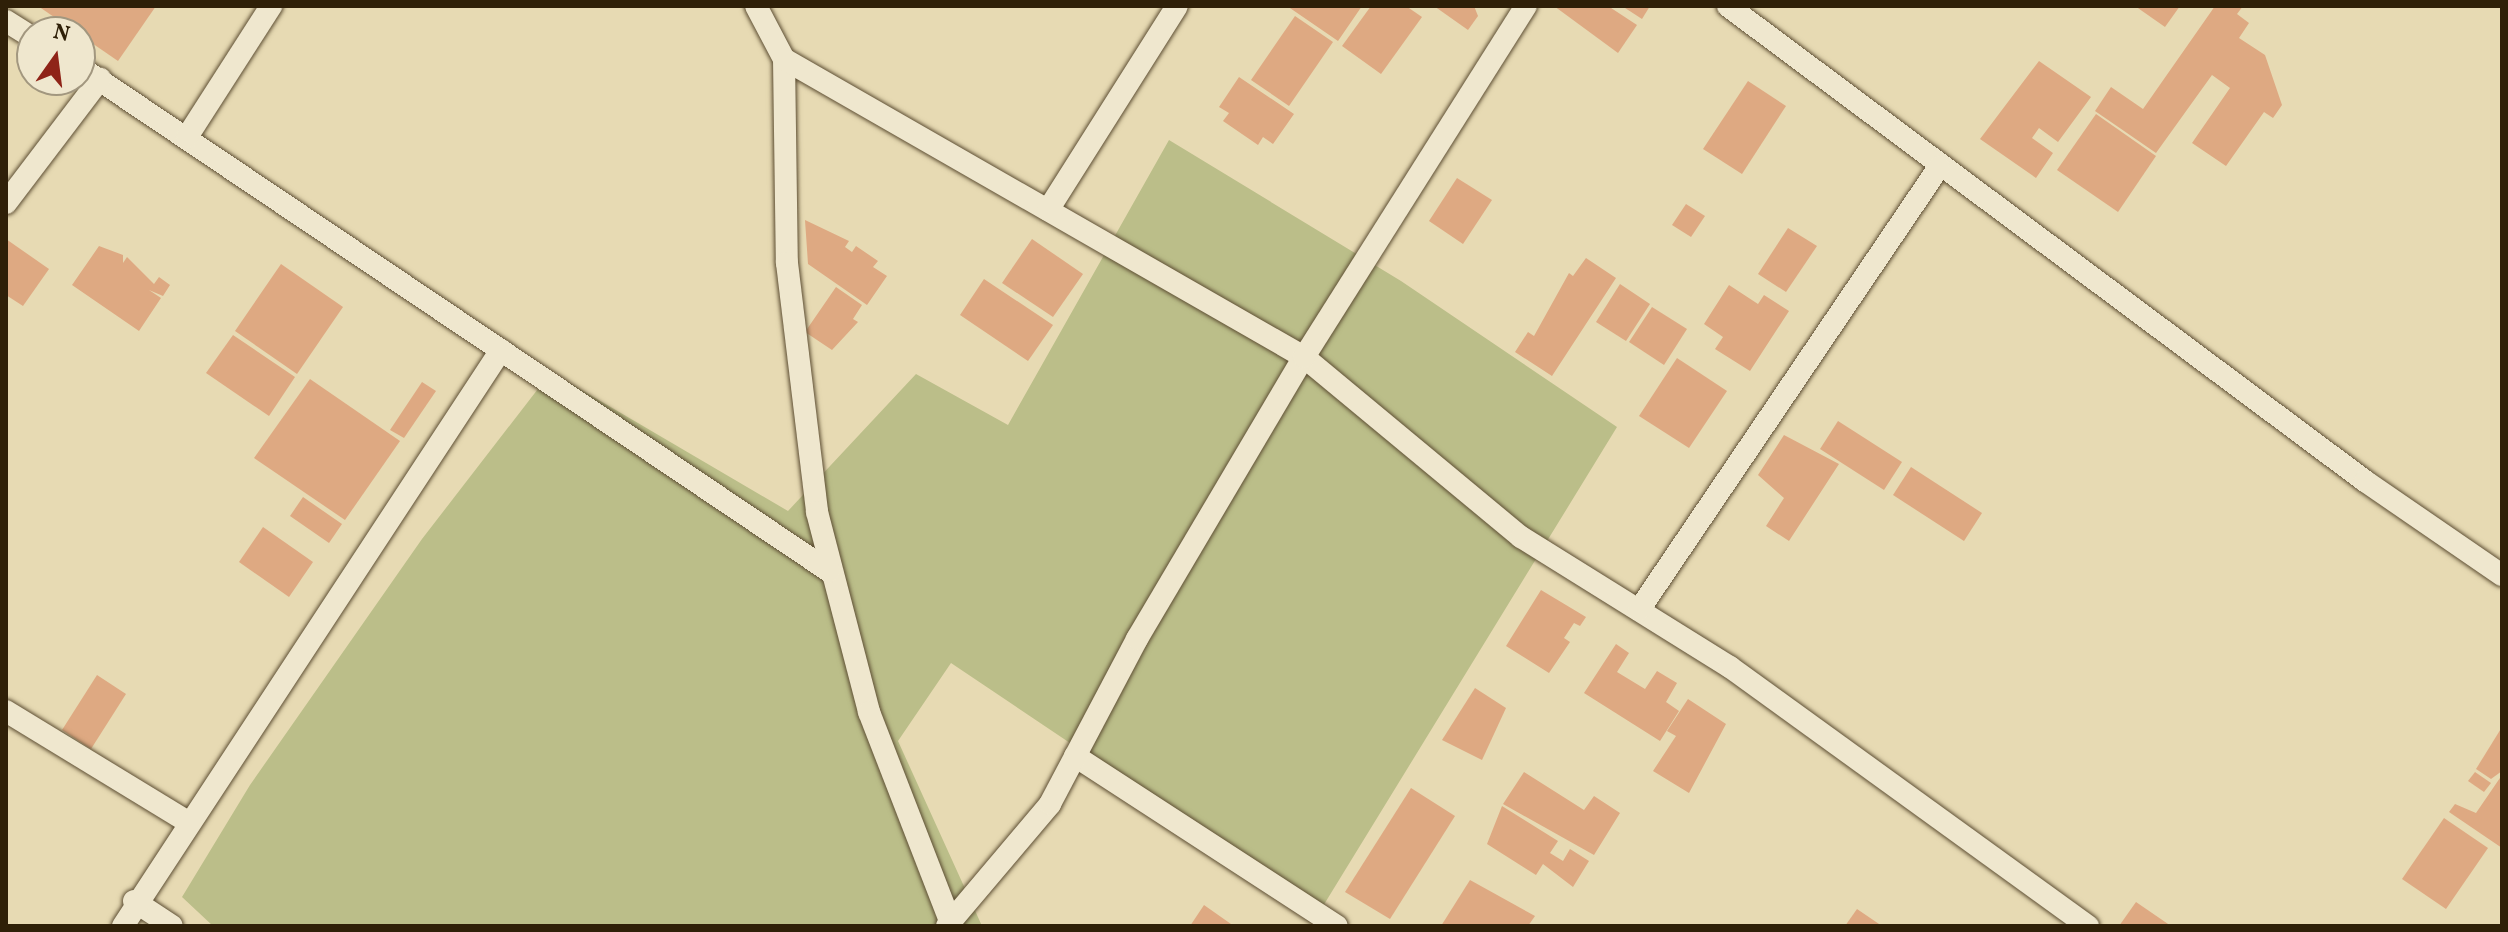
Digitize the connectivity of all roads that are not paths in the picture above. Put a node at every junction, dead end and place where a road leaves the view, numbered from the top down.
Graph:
1 (271, 6) edge
2 (756, 6) edge
3 (1177, 6) edge
4 (1526, 6) edge
5 (1728, 6) edge
6 (784, 59) junction
7 (96, 77) edge
8 (100, 79) junction
9 (187, 137) junction
10 (1939, 167) junction
11 (6, 203) edge
12 (1048, 210) junction
13 (501, 350) junction
14 (1304, 357) junction
15 (829, 571) junction
16 (2502, 575) edge
17 (1639, 610) junction
18 (6, 711) edge
19 (1075, 756) junction
20 (188, 822) junction
21 (134, 901) junction
22 (950, 925) edge
23 (123, 926) edge
24 (172, 926) edge
25 (1337, 926) edge
26 (2088, 926) edge

1 - 9 street
2 - 6 street
3 - 12 street
4 - 14 street
5 - 10 street
6 - 12 street
6 - 15 street
7 - 8 street
8 - 9 street
8 - 11 street
9 - 13 street
10 - 16 street
10 - 17 street
12 - 14 street
13 - 15 street
13 - 20 street
14 - 17 street
14 - 19 street
15 - 22 street
17 - 26 street
18 - 20 street
19 - 22 street
19 - 25 street
20 - 21 street
21 - 23 street
21 - 24 street

